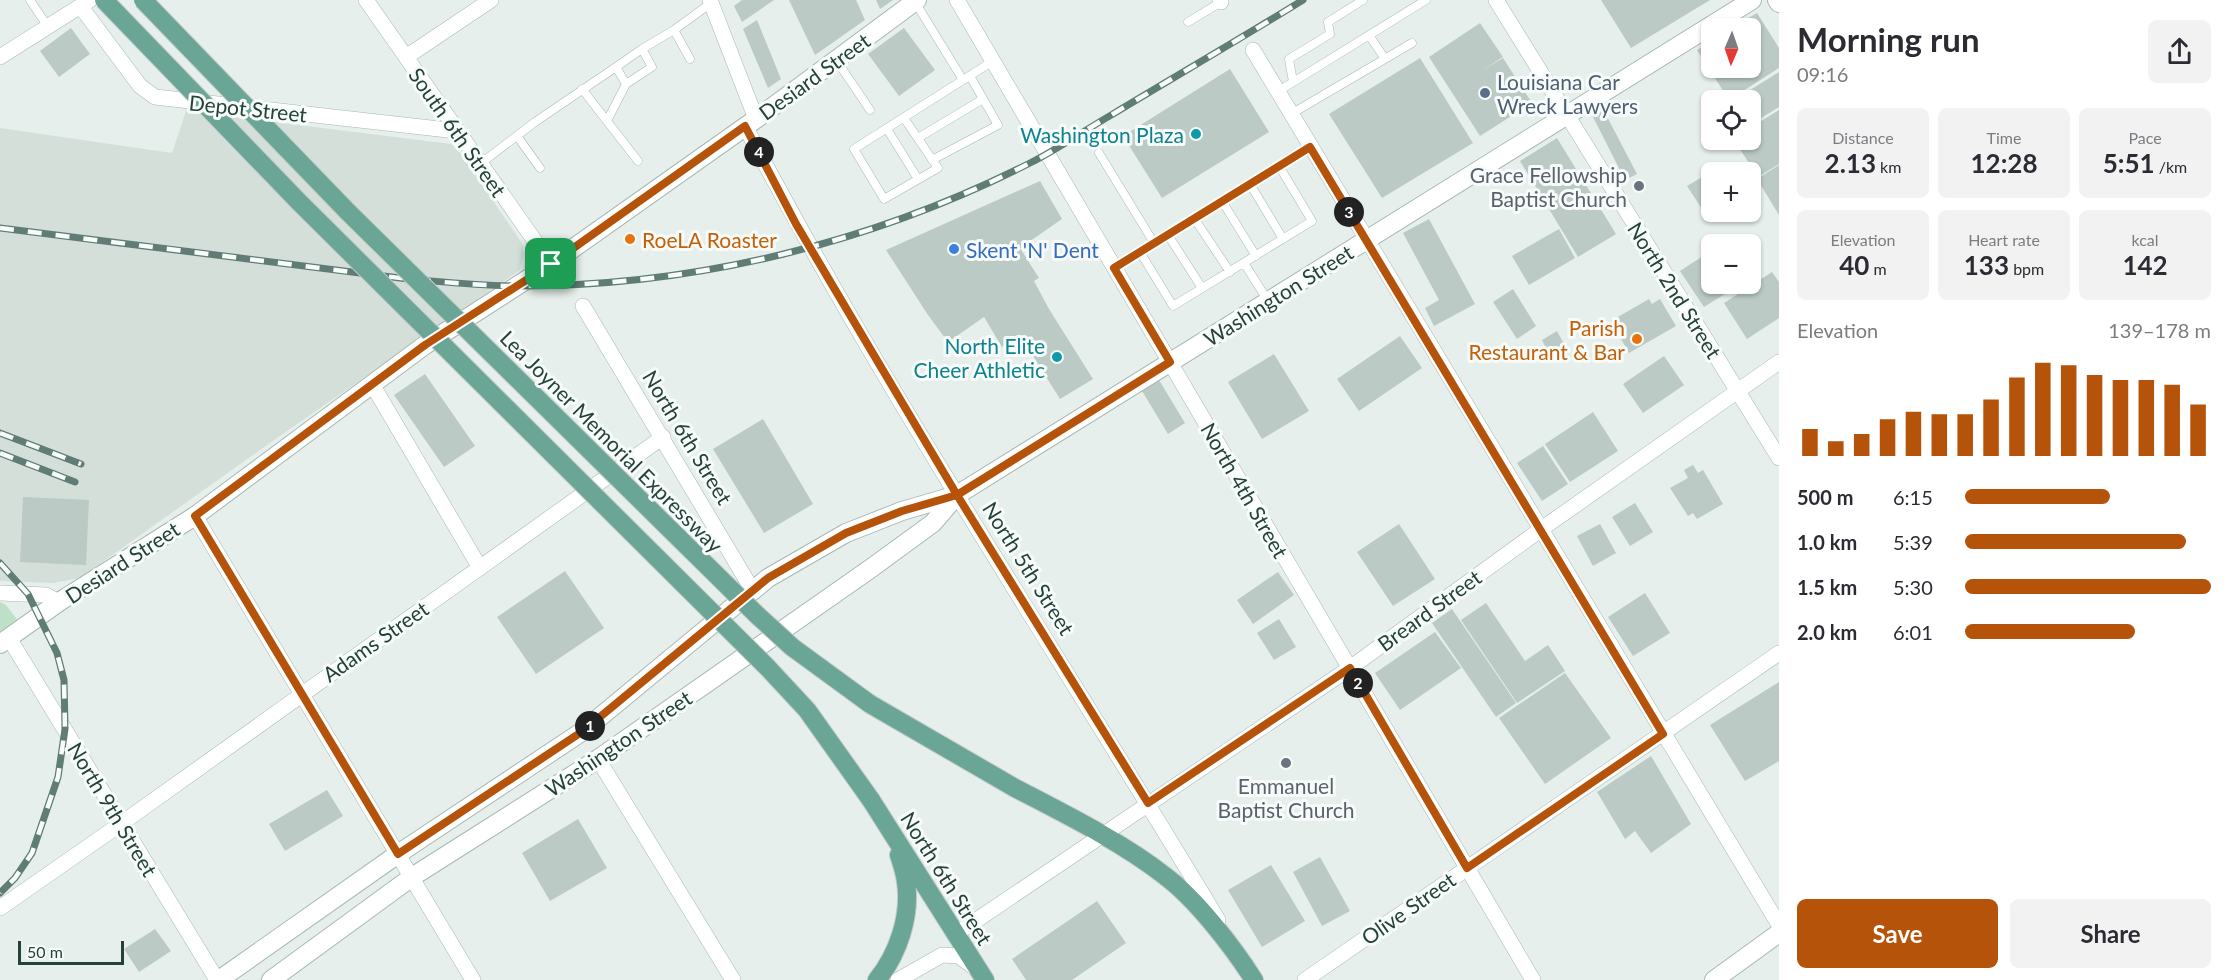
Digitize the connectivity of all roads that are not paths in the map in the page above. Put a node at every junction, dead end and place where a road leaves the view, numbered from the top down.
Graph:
1 (30, 0) edge
2 (104, 0) edge
3 (143, 0) edge
4 (366, 0) edge
5 (491, 0) edge
6 (957, 0) edge
7 (1363, 0) edge
8 (1426, 0) edge
9 (1496, 0) edge
10 (1752, 0) edge
11 (916, 1) edge
12 (1220, 1) edge
13 (711, 2) edge
14 (86, 3) edge
15 (1188, 22) dead end
16 (48, 27) junction
17 (674, 30) junction
18 (1369, 35) junction
19 (1412, 43) dead end
20 (642, 49) junction
21 (1253, 50) dead end
22 (0, 57) edge
23 (406, 57) junction
24 (1385, 58) junction
25 (690, 59) dead end
26 (837, 59) junction
27 (993, 61) junction
28 (616, 67) junction
29 (966, 78) junction
30 (1293, 82) junction
31 (626, 84) junction
32 (582, 89) junction
33 (1277, 92) junction
34 (983, 99) junction
35 (870, 110) dead end
36 (1291, 114) junction
37 (1568, 115) junction
38 (904, 118) junction
39 (607, 121) junction
40 (750, 123) junction
41 (887, 129) junction
42 (458, 132) junction
43 (517, 136) junction
44 (918, 138) junction
45 (1310, 147) junction
46 (1099, 153) dead end
47 (932, 160) junction
48 (638, 161) dead end
49 (480, 164) junction
50 (1279, 166) junction
51 (540, 168) dead end
52 (918, 179) junction
53 (1250, 184) junction
54 (1222, 201) junction
55 (1194, 218) junction
56 (1168, 235) junction
57 (1283, 239) junction
58 (1366, 240) junction
59 (1154, 243) junction
60 (1140, 252) junction
61 (1256, 255) junction
62 (1244, 263) junction
63 (551, 264) junction
64 (1114, 268) junction
65 (1230, 272) junction
66 (1202, 288) junction
67 (1268, 301) junction
68 (583, 306) dead end
69 (1170, 362) junction
70 (1779, 362) edge
71 (372, 384) junction
72 (1738, 391) junction
73 (663, 437) junction
74 (1779, 458) edge
75 (957, 495) junction
76 (195, 516) junction
77 (1540, 530) junction
78 (480, 568) junction
79 (753, 591) junction
80 (0, 593) edge
81 (59, 602) junction
82 (4, 641) edge
83 (1779, 653) edge
84 (1350, 668) junction
85 (302, 693) junction
86 (1663, 734) junction
87 (598, 759) junction
88 (1014, 788) joint
89 (1148, 803) junction
90 (122, 823) junction
91 (1101, 836) junction
92 (895, 838) junction
93 (398, 854) junction
94 (1467, 868) junction
95 (412, 877) junction
96 (0, 908) edge
97 (1779, 925) edge
98 (1779, 933) edge
99 (956, 934) junction
100 (1250, 973) edge
101 (982, 976) edge
102 (218, 980) edge
103 (272, 980) edge
104 (473, 980) edge
105 (733, 980) edge
106 (877, 980) edge
107 (898, 980) edge
108 (1305, 980) edge
109 (1533, 980) edge
110 (1714, 980) edge

1 - 16 lane
2 - 92 main road, North 6th Street, bridge
3 - 88 main road, Lea Joyner Memorial Expressway, bridge
4 - 23 street, South 6th Street
5 - 23 street
6 - 27 street, North 4th Street
7 - 30 lane
8 - 18 lane
9 - 37 street, North 2nd Street
10 - 37 street, Washington Street
11 - 26 street, Desiard Street
11 - 29 lane
12 - 15 lane
13 - 17 lane
13 - 40 street, North 5th Street
14 - 16 street
14 - 42 street, Depot Street
16 - 22 street
17 - 20 lane
17 - 25 lane
18 - 24 lane
18 - 30 lane
19 - 24 lane
20 - 28 lane
20 - 31 lane
21 - 33 street
23 - 42 street, South 6th Street
24 - 36 lane
26 - 35 lane
26 - 40 street, Desiard Street
27 - 29 lane
27 - 64 street, North 4th Street
28 - 31 lane
28 - 32 lane
29 - 34 lane
29 - 38 lane
30 - 33 lane
31 - 39 lane
32 - 39 lane
32 - 43 lane
33 - 36 street
34 - 44 lane
34 - 47 lane
36 - 45 street
37 - 58 street, Washington Street
37 - 72 street, North 2nd Street
38 - 41 lane
38 - 44 lane
39 - 48 lane
40 - 63 street, Desiard Street
40 - 75 street, North 5th Street
41 - 52 lane
41 - 52 lane
42 - 49 street, South 6th Street
43 - 49 lane
43 - 51 lane
44 - 47 lane
45 - 50 lane
45 - 58 street
46 - 59 lane
47 - 52 lane
49 - 63 street, South 6th Street
50 - 53 lane
50 - 57 lane
53 - 54 lane
53 - 57 lane
54 - 55 lane
54 - 61 lane
55 - 56 lane
55 - 65 lane
56 - 59 lane
56 - 66 lane
57 - 61 lane
58 - 67 street, Washington Street
58 - 77 street
59 - 60 lane
60 - 64 lane
60 - 66 lane
61 - 62 lane
62 - 65 lane
62 - 67 lane
63 - 71 street, Desiard Street
64 - 69 street, North 4th Street
65 - 66 lane
67 - 69 street, Washington Street
68 - 73 street, North 6th Street
69 - 75 street, Washington Street
69 - 84 street, North 4th Street
70 - 72 street, Breard Street
71 - 76 street, Desiard Street
71 - 78 street
72 - 74 street, North 2nd Street
72 - 77 street, Breard Street
73 - 78 street, Adams Street
73 - 79 street, North 6th Street
75 - 79 street, Washington Street
75 - 87 street, Washington Street
75 - 89 street, North 5th Street
76 - 81 street, Desiard Street
76 - 85 street
77 - 84 street, Breard Street
77 - 86 street
78 - 85 street, Adams Street
79 - 93 street, Washington Street
80 - 81 street
81 - 82 street, Desiard Street
82 - 90 street, North 9th Street
83 - 86 street, Olive Street
84 - 89 street, Breard Street
84 - 94 street, North 4th Street
85 - 90 street, Adams Street
85 - 93 street
86 - 94 street, Olive Street
86 - 97 street
87 - 95 street, Washington Street
87 - 105 street
88 - 91 main road, North 5th Street
89 - 91 street, Breard Street
89 - 100 street, North 5th Street
90 - 96 street, Adams Street
90 - 102 street, North 9th Street
91 - 99 street, Breard Street
91 - 100 main road, North 5th Street
92 - 99 main road, North 6th Street
92 - 106 main road
93 - 95 street
93 - 102 street, Washington Street
94 - 108 street, Olive Street
94 - 109 street, North 4th Street
95 - 103 street, Washington Street
95 - 104 street
98 - 110 street
99 - 101 main road, North 6th Street
101 - 107 street

